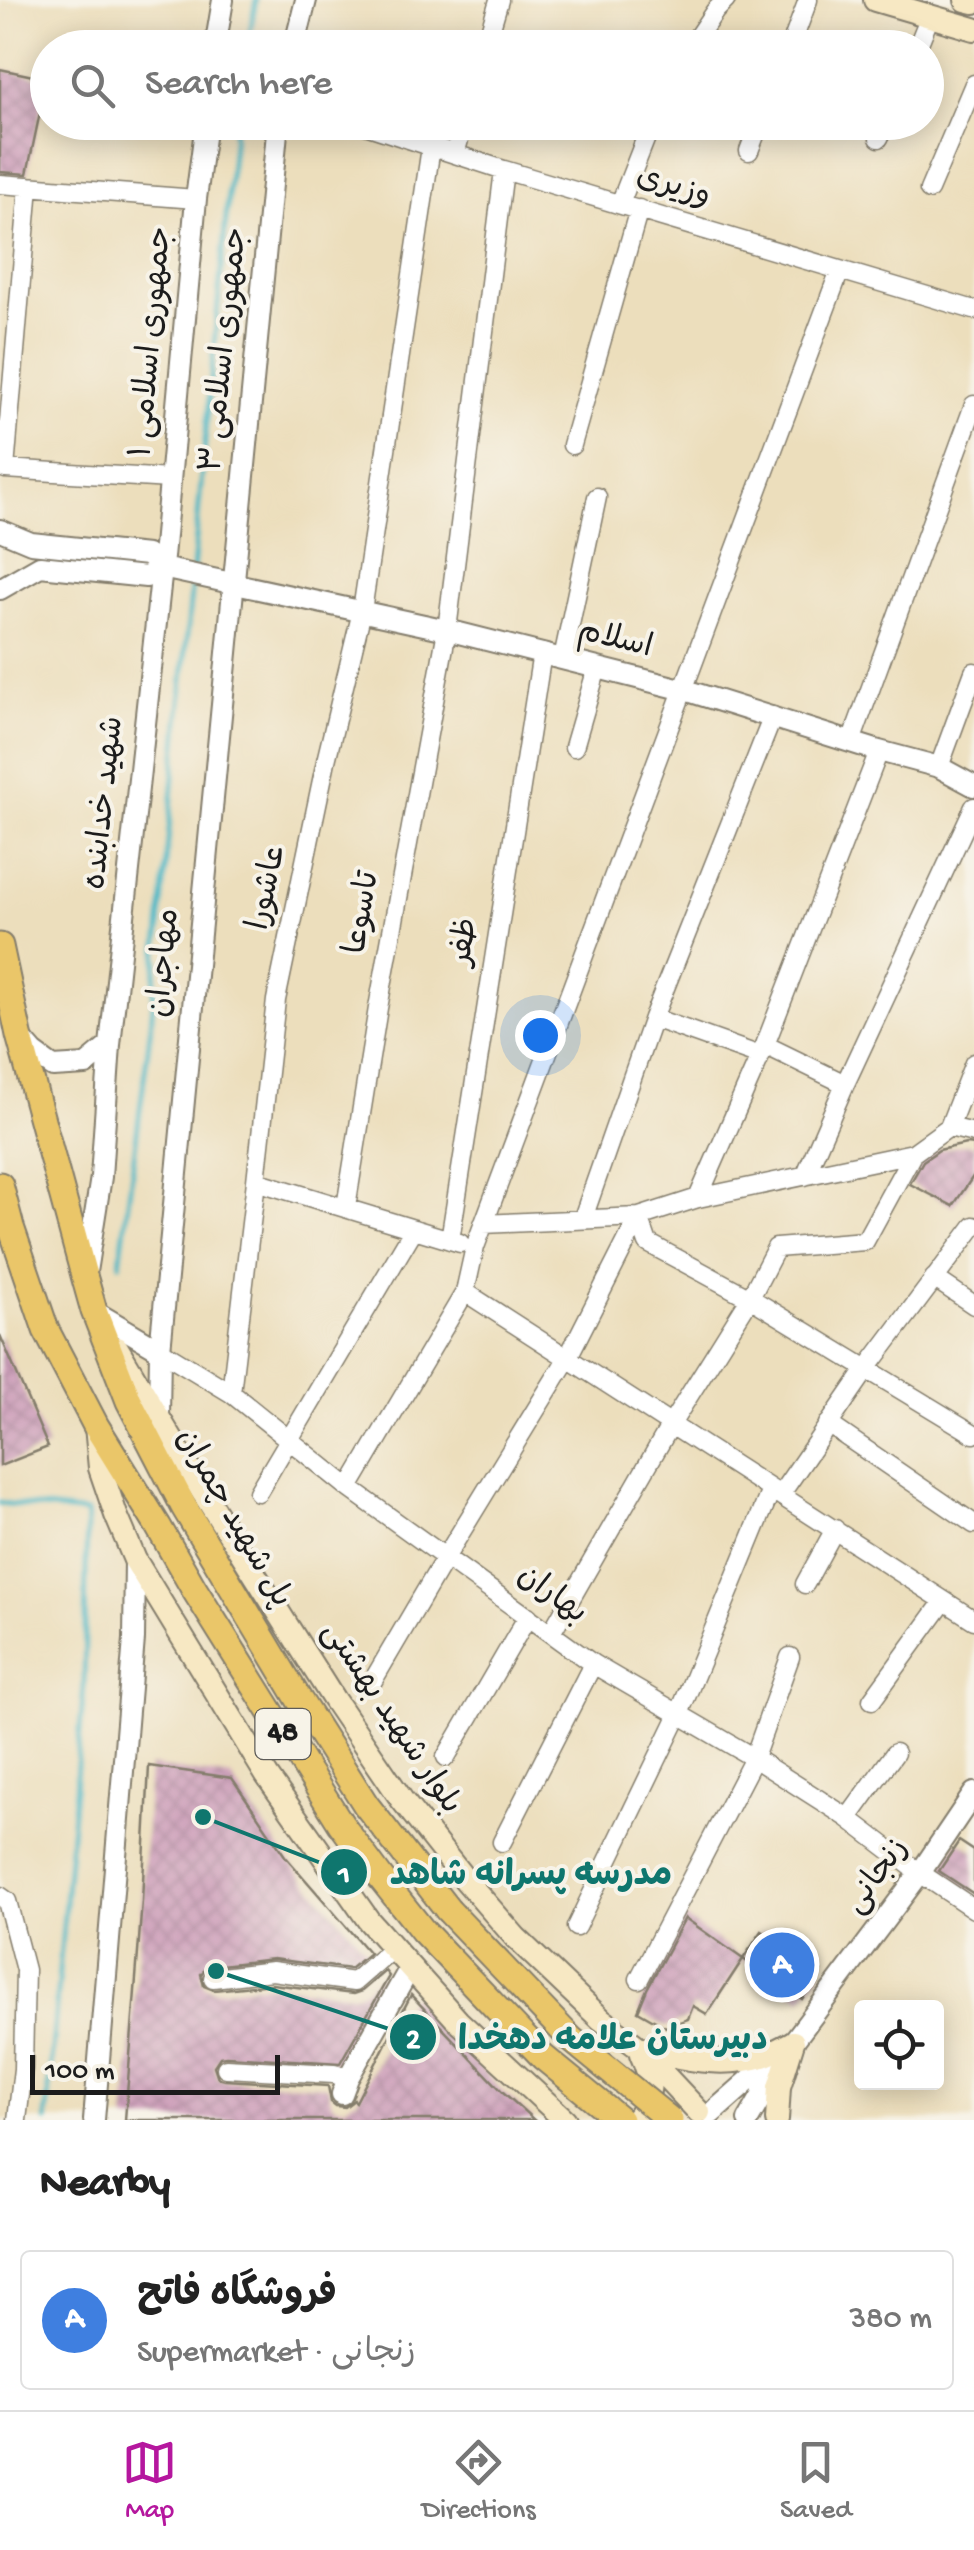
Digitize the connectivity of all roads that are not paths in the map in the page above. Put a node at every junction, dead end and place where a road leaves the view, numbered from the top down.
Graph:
1 (223, 0) edge
2 (306, 0) edge
3 (498, 0) edge
4 (726, 0) edge
5 (808, 0) edge
6 (875, 0) edge
7 (966, 0) edge
8 (974, 2) edge
9 (930, 16) junction
10 (974, 29) edge
11 (218, 30) edge
12 (298, 30) edge
13 (490, 30) edge
14 (702, 30) edge
15 (797, 30) edge
16 (924, 30) edge
17 (974, 84) edge
18 (204, 140) edge
19 (276, 140) edge
20 (410, 140) edge
21 (459, 140) edge
22 (645, 140) edge
23 (753, 140) edge
24 (431, 147) junction
25 (748, 151) dead end
26 (455, 154) junction
27 (504, 170) junction
28 (0, 184) edge
29 (30, 186) junction
30 (929, 190) dead end
31 (196, 199) junction
32 (620, 204) junction
33 (639, 210) junction
34 (840, 270) junction
35 (974, 310) edge
36 (974, 405) edge
37 (572, 445) dead end
38 (170, 479) junction
39 (597, 497) dead end
40 (0, 530) edge
41 (162, 568) junction
42 (233, 582) junction
43 (0, 589) edge
44 (362, 611) junction
45 (446, 630) junction
46 (542, 653) junction
47 (563, 658) junction
48 (597, 668) junction
49 (974, 672) edge
50 (685, 690) junction
51 (773, 716) junction
52 (851, 742) junction
53 (574, 746) dead end
54 (879, 751) junction
55 (939, 767) junction
56 (974, 786) edge
57 (974, 807) edge
58 (0, 946) edge
59 (653, 1018) junction
60 (18, 1035) junction
61 (110, 1045) junction
62 (763, 1050) junction
63 (974, 1063) edge
64 (846, 1084) junction
65 (949, 1128) junction
66 (974, 1134) edge
67 (913, 1153) junction
68 (805, 1176) junction
69 (256, 1181) junction
70 (0, 1185) edge
71 (698, 1198) junction
72 (346, 1207) junction
73 (639, 1217) junction
74 (582, 1218) junction
75 (483, 1224) junction
76 (974, 1226) edge
77 (414, 1229) junction
78 (450, 1240) junction
79 (475, 1247) junction
80 (934, 1278) junction
81 (85, 1279) junction
82 (465, 1292) junction
83 (750, 1298) junction
84 (974, 1305) edge
85 (94, 1310) junction
86 (160, 1350) junction
87 (568, 1359) junction
88 (866, 1370) junction
89 (231, 1393) junction
90 (128, 1401) joint
91 (159, 1418) junction
92 (828, 1424) junction
93 (96, 1426) junction
94 (670, 1426) junction
95 (974, 1434) edge
96 (290, 1441) junction
97 (350, 1488) junction
98 (258, 1492) dead end
99 (775, 1493) junction
100 (974, 1524) edge
101 (834, 1529) junction
102 (445, 1558) junction
103 (135, 1560) junction
104 (805, 1584) dead end
105 (944, 1601) junction
106 (528, 1616) junction
107 (974, 1620) edge
108 (551, 1633) junction
109 (790, 1657) dead end
110 (594, 1664) junction
111 (371, 1684) dead end
112 (872, 1700) dead end
113 (679, 1714) junction
114 (895, 1753) dead end
115 (446, 1757) dead end
116 (754, 1758) junction
117 (974, 1793) edge
118 (848, 1818) junction
119 (502, 1842) dead end
120 (920, 1872) junction
121 (2, 1902) edge
122 (974, 1909) edge
123 (576, 1927) dead end
124 (393, 1948) junction
125 (410, 1968) junction
126 (213, 1978) dead end
127 (639, 1979) dead end
128 (793, 2042) junction
129 (638, 2047) junction
130 (226, 2068) dead end
131 (345, 2086) joint
132 (711, 2115) edge
133 (17, 2120) edge
134 (94, 2120) edge
135 (565, 2120) edge
136 (620, 2120) edge
137 (636, 2120) edge
138 (670, 2120) edge
139 (748, 2120) edge
140 (777, 2120) edge

1 - 11 street
2 - 12 street
3 - 13 street
4 - 14 street
5 - 15 street
6 - 9 main road
7 - 8 main road
9 - 10 main road
9 - 16 street
17 - 30 street
18 - 31 street, جمهوری اسلامی ۱
19 - 42 street, جمهوری اسلامی ۳
20 - 24 street, وزیری
21 - 26 street
22 - 32 street
23 - 25 street
24 - 26 street, وزیری
24 - 44 street, عاشورا
26 - 27 street, وزیری
27 - 32 street, وزیری
27 - 45 street, تاسوعا
28 - 29 street
29 - 31 street
29 - 38 street
31 - 38 street, جمهوری اسلامی ۱
32 - 33 street, وزیری
33 - 34 street, وزیری
33 - 37 street
34 - 35 street, وزیری
34 - 50 street
36 - 52 street
38 - 41 street, جمهوری اسلامی ۱
39 - 47 street
40 - 41 street
41 - 42 street, اسلام
41 - 43 street
41 - 61 street, شهید خدابنده
42 - 44 street, اسلام
42 - 86 street, مهاجران
44 - 45 street, اسلام
44 - 69 street, عاشورا
45 - 46 street, اسلام
45 - 72 street, تاسوعا
46 - 47 street, اسلام
46 - 78 street, ظفر
47 - 48 street, اسلام
48 - 50 street, اسلام
48 - 53 street
49 - 55 street
50 - 51 street, اسلام
50 - 75 street
51 - 52 street, اسلام
51 - 59 street
52 - 54 street, اسلام
54 - 55 street, اسلام
54 - 62 street
55 - 56 street, اسلام
57 - 64 street
58 - 60 main road, بلوار شهید بهشتی / 48
59 - 62 street
59 - 74 street
60 - 61 street
60 - 81 main road, بلوار شهید بهشتی / 48
61 - 81 street, شهید خدابنده
62 - 64 street
62 - 71 street
63 - 65 street
64 - 68 street
65 - 66 street
65 - 67 street
67 - 68 street
67 - 83 street
68 - 71 street
69 - 72 street
69 - 89 street, عاشورا
70 - 93 main road, 48
71 - 73 street
72 - 77 street
73 - 74 street
73 - 83 street
73 - 87 street
74 - 75 street
75 - 79 street
76 - 80 street
77 - 78 street
77 - 96 street
78 - 79 street
79 - 82 street
80 - 84 street
80 - 88 street
81 - 85 main road, بلوار شهید بهشتی / 48
82 - 87 street
82 - 97 street
83 - 88 street
83 - 94 street
85 - 86 street
85 - 90 main road, بلوار شهید بهشتی / 48
85 - 91 main road, بلوار شهید بهشتی
86 - 89 street, بهاران
86 - 91 street, مهاجران
87 - 94 street
87 - 102 street
88 - 92 street
88 - 95 street
89 - 96 street, بهاران
90 - 138 main road, پل شهید چمران / 48, bridge
91 - 129 main road, بلوار شهید بهشتی
92 - 99 street
92 - 100 street
93 - 103 main road
93 - 136 main road, پل شهید چمران / 48
94 - 99 street
94 - 108 street
96 - 97 street, بهاران
96 - 98 street
97 - 102 street, بهاران
99 - 101 street
99 - 113 street
101 - 104 street
101 - 105 street
102 - 106 street, بهاران
102 - 111 street
103 - 124 main road
103 - 134 street
105 - 107 street
105 - 112 street
106 - 108 street, بهاران
106 - 115 street
108 - 110 street, بهاران
109 - 116 street
110 - 113 street, بهاران
110 - 119 street
113 - 116 street, بهاران
113 - 123 street
114 - 118 street
116 - 118 street, بهاران
116 - 127 street
117 - 120 street, زنجانی
118 - 120 street, بهاران
120 - 122 street, بهاران
120 - 128 street, زنجانی
121 - 133 street
124 - 125 main road
124 - 126 street
125 - 131 street
125 - 135 main road
128 - 129 main road
128 - 132 street
128 - 139 street
128 - 140 main road
129 - 132 main road, بلوار شهید بهشتی
129 - 137 main road
130 - 131 street
132 - 138 main road

